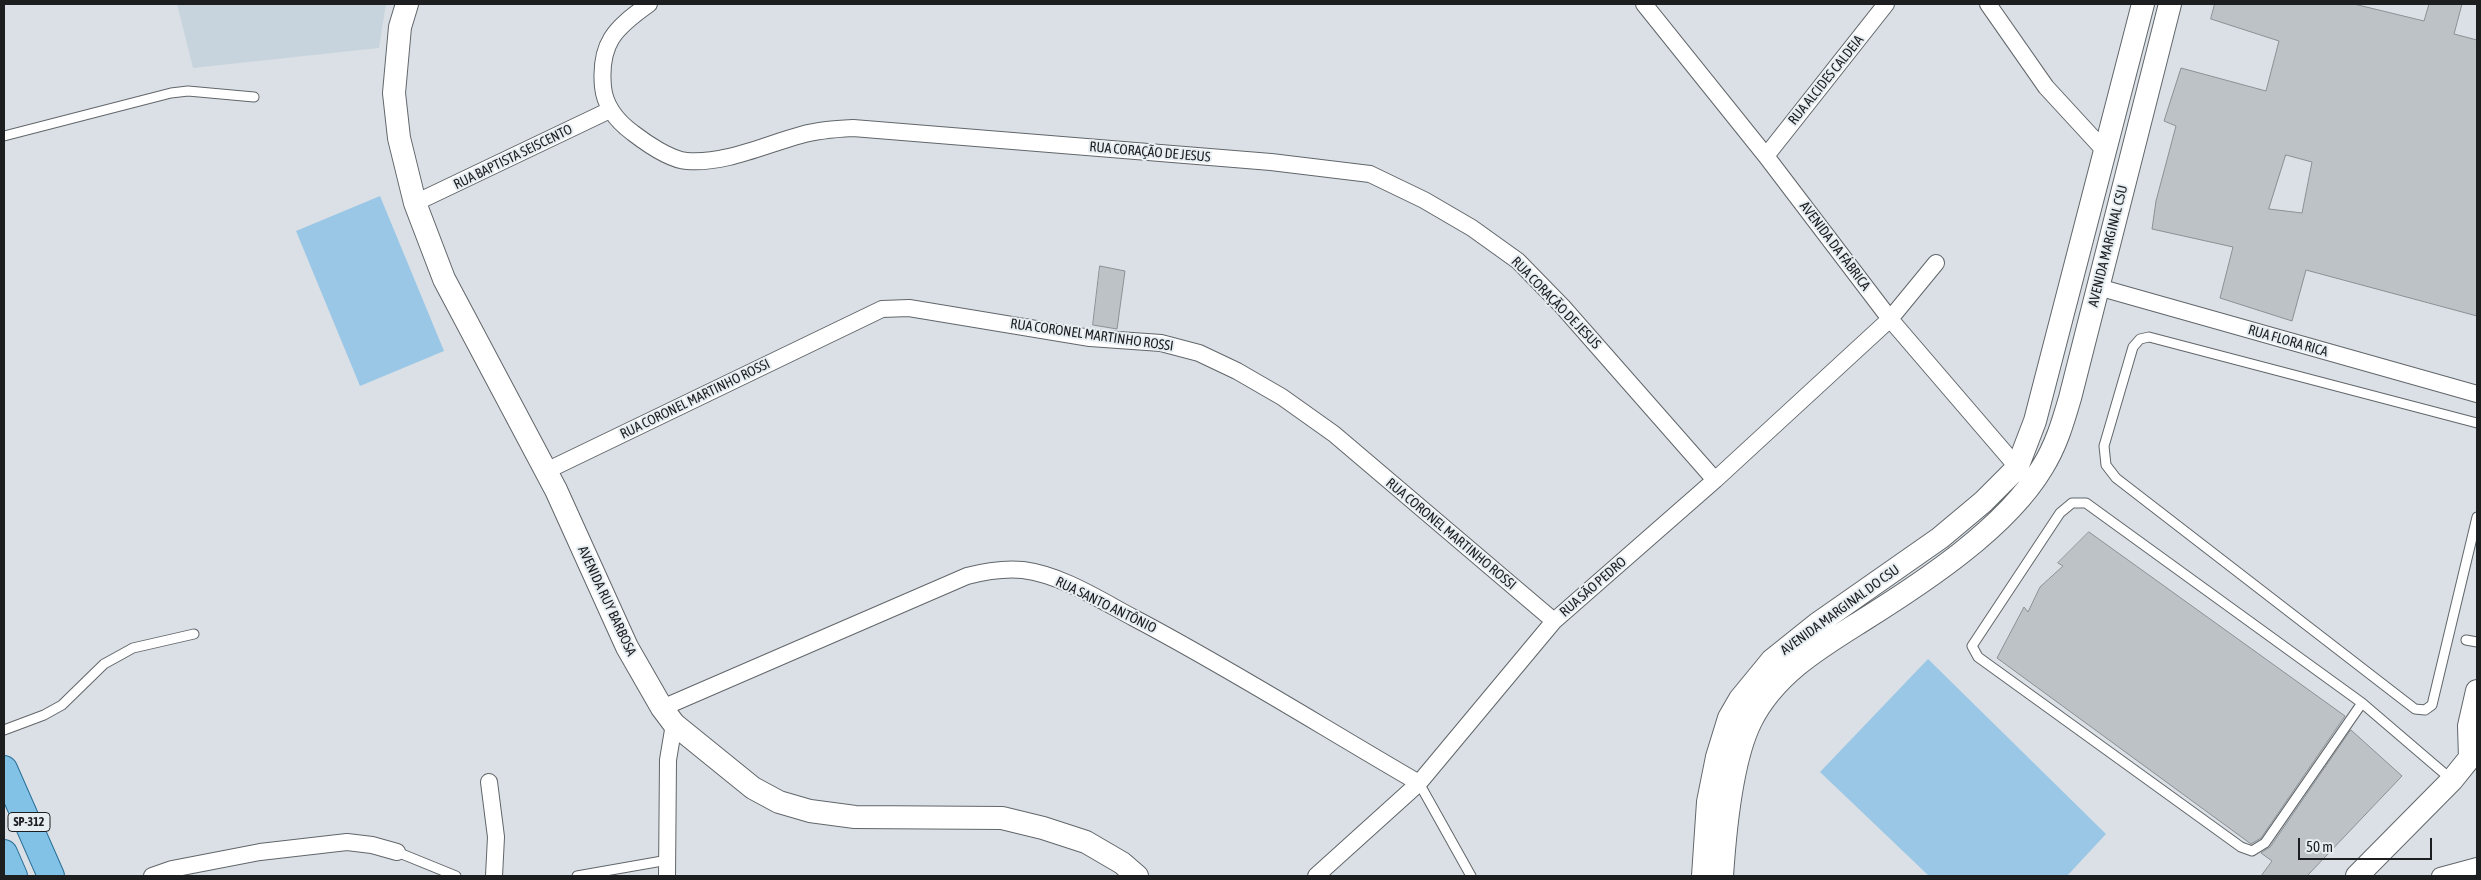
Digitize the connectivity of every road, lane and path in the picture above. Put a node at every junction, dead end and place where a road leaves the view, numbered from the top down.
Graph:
1 (407, 4) edge
2 (649, 4) edge
3 (1644, 4) edge
4 (1886, 4) edge
5 (1988, 4) edge
6 (2143, 4) edge
7 (2170, 4) edge
8 (254, 97) dead end
9 (610, 110) junction
10 (4, 136) edge
11 (2104, 150) junction
12 (1766, 156) junction
13 (415, 204) junction
14 (1936, 263) dead end
15 (2098, 287) junction
16 (1890, 319) junction
17 (2477, 394) edge
18 (2477, 423) edge
19 (546, 470) junction
20 (2024, 476) junction
21 (1714, 480) junction
22 (2477, 517) edge
23 (1554, 621) junction
24 (194, 634) dead end
25 (2466, 640) dead end
26 (2477, 642) edge
27 (2477, 691) edge
28 (2362, 704) junction
29 (668, 716) junction
30 (4, 730) edge
31 (2473, 753) edge
32 (4, 769) edge
33 (2452, 780) junction
34 (489, 782) dead end
35 (1419, 783) junction
36 (397, 852) joint
37 (4, 853) edge
38 (2477, 866) edge
39 (668, 868) edge
40 (14, 876) edge
41 (51, 876) edge
42 (152, 876) edge
43 (456, 876) edge
44 (494, 876) edge
45 (577, 876) edge
46 (1137, 876) edge
47 (1316, 876) edge
48 (1471, 876) edge
49 (1703, 876) edge
50 (1722, 876) edge
51 (2357, 876) edge
52 (2440, 876) edge

1 - 13 main road, AVENIDA RUY BARBOSA
2 - 9 street, RUA CORAÇÃO DE JESUS
3 - 12 street, AVENIDA DA FÁBRICA
4 - 12 street, RUA ALCIDES CALDEIA
5 - 11 street
6 - 11 main road, AVENIDA MARGINAL CSU
7 - 15 main road, AVENIDA MARGINAL CSU
8 - 10 lane
9 - 13 street, RUA BAPTISTA SEISCENTO
9 - 21 street, RUA CORAÇÃO DE JESUS
11 - 20 main road, AVENIDA MARGINAL CSU
12 - 16 street, AVENIDA DA FÁBRICA
13 - 19 main road, AVENIDA RUY BARBOSA
14 - 16 street, RUA SÃO PEDRO
15 - 17 street, RUA FLORA RICA
15 - 20 main road, AVENIDA MARGINAL CSU
16 - 20 street, AVENIDA DA FÁBRICA
16 - 21 street, RUA SÃO PEDRO
18 - 22 lane
19 - 23 street, RUA CORONEL MARTINHO ROSSI
19 - 29 main road, AVENIDA RUY BARBOSA
20 - 49 main road, AVENIDA MARGINAL DO CSU
20 - 50 main road, AVENIDA MARGINAL DO CSU
21 - 23 street, RUA SÃO PEDRO
23 - 35 street, RUA SÃO PEDRO
24 - 30 lane
25 - 26 lane
27 - 31 main road
28 - 28 lane
28 - 33 lane
29 - 35 street, RUA SANTO ANTÔNIO
29 - 39 street
29 - 46 main road, AVENIDA RUY BARBOSA
31 - 33 main road
32 - 41 main road, SP-312
33 - 51 main road
34 - 44 street
35 - 47 street, RUA SÃO PEDRO
35 - 48 lane
36 - 42 street
36 - 43 lane
37 - 40 main road
38 - 52 street
39 - 45 lane

